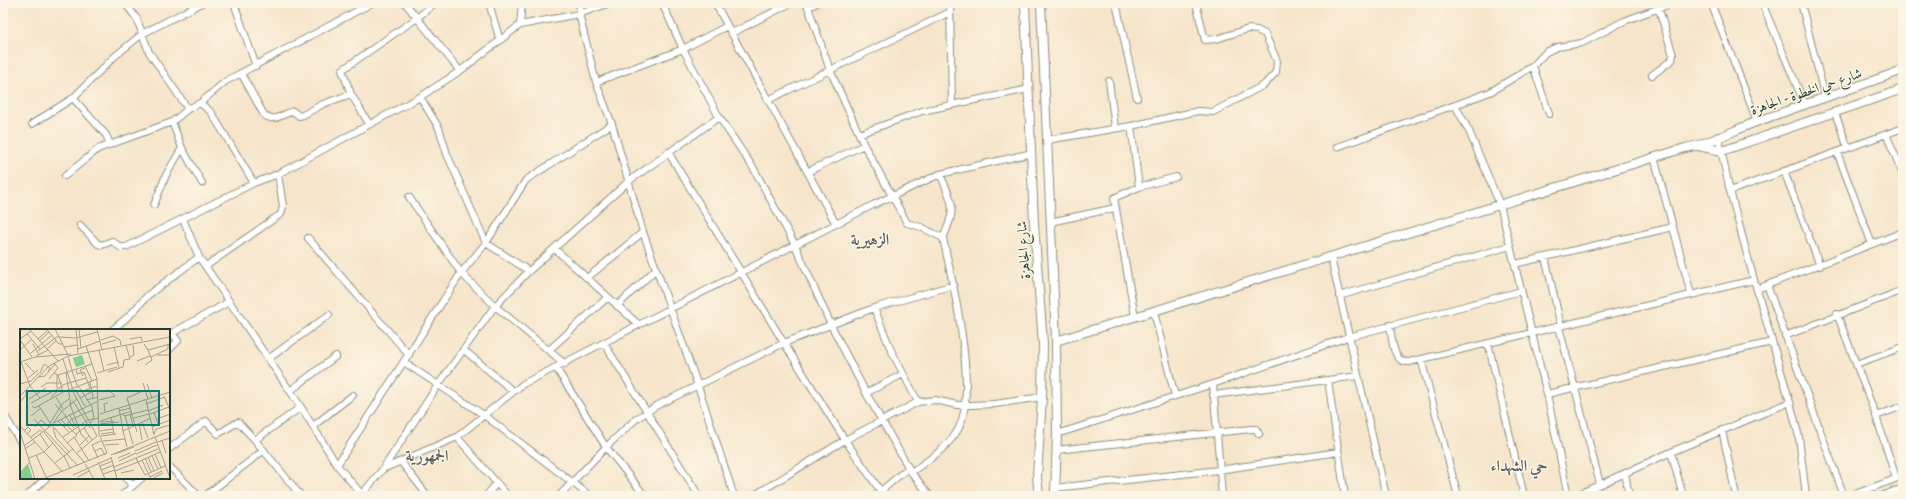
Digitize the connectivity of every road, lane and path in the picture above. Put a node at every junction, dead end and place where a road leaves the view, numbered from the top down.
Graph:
1 (126, 3) edge
2 (202, 3) edge
3 (234, 3) edge
4 (357, 3) edge
5 (372, 3) edge
6 (405, 3) edge
7 (435, 3) edge
8 (489, 3) edge
9 (522, 3) edge
10 (580, 3) edge
11 (610, 3) edge
12 (662, 3) edge
13 (715, 3) edge
14 (791, 3) edge
15 (817, 3) edge
16 (950, 3) edge
17 (1025, 3) edge
18 (1042, 3) edge
19 (1116, 3) edge
20 (1196, 3) edge
21 (1673, 3) edge
22 (1711, 3) edge
23 (1762, 3) edge
24 (1801, 3) edge
25 (806, 5) edge
26 (1658, 6) edge
27 (359, 10) junction
28 (950, 12) junction
29 (579, 14) junction
30 (417, 18) junction
31 (520, 25) junction
32 (727, 26) junction
33 (732, 33) junction
34 (142, 34) junction
35 (500, 40) junction
36 (683, 49) junction
37 (256, 66) junction
38 (1533, 66) junction
39 (830, 70) junction
40 (1903, 70) edge
41 (460, 71) junction
42 (241, 73) junction
43 (1652, 75) dead end
44 (1109, 81) dead end
45 (596, 82) junction
46 (1029, 89) junction
47 (1903, 89) edge
48 (351, 94) junction
49 (73, 98) junction
50 (420, 98) junction
51 (1137, 98) dead end
52 (1826, 98) junction
53 (768, 100) junction
54 (200, 103) junction
55 (952, 104) junction
56 (1455, 105) junction
57 (1804, 105) junction
58 (188, 109) junction
59 (1835, 113) junction
60 (1548, 114) dead end
61 (719, 117) junction
62 (172, 122) junction
63 (1756, 122) junction
64 (32, 124) dead end
65 (369, 124) junction
66 (612, 124) junction
67 (1130, 126) junction
68 (1115, 128) junction
69 (1903, 128) edge
70 (859, 134) junction
71 (1886, 134) junction
72 (1718, 136) junction
73 (1047, 140) junction
74 (110, 144) junction
75 (864, 145) junction
76 (1698, 146) junction
77 (1337, 147) dead end
78 (182, 148) junction
79 (1848, 148) junction
80 (1722, 151) junction
81 (668, 152) junction
82 (1837, 152) junction
83 (1032, 153) junction
84 (1654, 157) junction
85 (1784, 170) junction
86 (809, 171) junction
87 (278, 174) junction
88 (940, 174) junction
89 (1903, 174) edge
90 (65, 176) dead end
91 (1176, 177) dead end
92 (629, 181) junction
93 (202, 183) dead end
94 (254, 183) junction
95 (1140, 187) junction
96 (1730, 191) junction
97 (892, 196) junction
98 (409, 197) dead end
99 (154, 205) dead end
100 (1500, 205) junction
101 (1115, 208) junction
102 (183, 219) junction
103 (1050, 222) junction
104 (836, 224) junction
105 (1034, 224) junction
106 (80, 225) dead end
107 (1673, 227) junction
108 (643, 232) junction
109 (1903, 232) edge
110 (308, 238) dead end
111 (943, 238) junction
112 (486, 243) junction
113 (1872, 244) junction
114 (794, 245) junction
115 (1510, 246) junction
116 (555, 249) junction
117 (199, 257) junction
118 (1545, 257) junction
119 (1330, 258) junction
120 (1515, 264) junction
121 (206, 266) junction
122 (1820, 266) junction
123 (655, 270) junction
124 (529, 271) junction
125 (741, 272) junction
126 (461, 273) junction
127 (587, 278) junction
128 (1754, 280) junction
129 (954, 284) junction
130 (1766, 285) junction
131 (1757, 289) junction
132 (1903, 290) edge
133 (1521, 291) junction
134 (1691, 294) junction
135 (1339, 296) junction
136 (608, 297) junction
137 (230, 302) junction
138 (495, 306) junction
139 (617, 306) junction
140 (874, 308) junction
141 (669, 310) junction
142 (1154, 312) junction
143 (1837, 314) junction
144 (330, 315) dead end
145 (1135, 317) junction
146 (638, 324) junction
147 (831, 325) junction
148 (1390, 325) junction
149 (1560, 327) junction
150 (113, 329) edge
151 (1531, 333) junction
152 (1784, 336) junction
153 (1348, 337) junction
154 (1056, 341) junction
155 (1772, 342) junction
156 (604, 343) junction
157 (784, 343) junction
158 (1488, 343) junction
159 (1903, 347) edge
160 (170, 349) edge
161 (464, 350) junction
162 (549, 350) junction
163 (409, 355) junction
164 (336, 356) dead end
165 (268, 359) junction
166 (1421, 359) junction
167 (405, 363) junction
168 (565, 364) junction
169 (1856, 364) junction
170 (556, 368) junction
171 (903, 374) junction
172 (1358, 376) junction
173 (1328, 380) junction
174 (1213, 384) junction
175 (438, 386) junction
176 (698, 386) junction
177 (1575, 388) junction
178 (290, 391) junction
179 (513, 391) junction
180 (866, 393) junction
181 (1547, 394) junction
182 (353, 395) dead end
183 (1213, 395) junction
184 (1175, 396) junction
185 (1042, 397) junction
186 (918, 402) junction
187 (1790, 402) junction
188 (965, 405) junction
189 (1903, 406) edge
190 (301, 407) junction
191 (3, 413) edge
192 (646, 413) junction
193 (484, 415) junction
194 (1876, 416) junction
195 (882, 419) junction
196 (5, 422) edge
197 (313, 426) junction
198 (1722, 430) junction
199 (1216, 433) junction
200 (1057, 434) junction
201 (1259, 434) dead end
202 (457, 438) junction
203 (255, 440) junction
204 (845, 440) junction
205 (20, 442) edge
206 (170, 447) edge
207 (606, 447) junction
208 (264, 450) junction
209 (1056, 450) junction
210 (1338, 452) junction
211 (1671, 452) junction
212 (401, 462) junction
213 (337, 466) junction
214 (170, 467) edge
215 (383, 469) junction
216 (910, 470) junction
217 (1219, 470) junction
218 (1625, 473) junction
219 (1903, 476) edge
220 (1896, 478) junction
221 (45, 479) edge
222 (127, 479) edge
223 (141, 479) edge
224 (571, 483) junction
225 (496, 484) junction
226 (1600, 484) junction
227 (133, 486) junction
228 (1903, 488) edge
229 (1055, 492) edge
230 (882, 494) edge
231 (28, 495) dead end
232 (362, 495) edge
233 (121, 496) edge
234 (199, 496) edge
235 (206, 496) edge
236 (301, 496) edge
237 (428, 496) edge
238 (486, 496) edge
239 (508, 496) edge
240 (559, 496) edge
241 (590, 496) edge
242 (645, 496) edge
243 (699, 496) edge
244 (734, 496) edge
245 (754, 496) edge
246 (875, 496) edge
247 (930, 496) edge
248 (1039, 496) edge
249 (1222, 496) edge
250 (1345, 496) edge
251 (1386, 496) edge
252 (1458, 496) edge
253 (1524, 496) edge
254 (1568, 496) edge
255 (1575, 496) edge
256 (1629, 496) edge
257 (1683, 496) edge
258 (1736, 496) edge
259 (1806, 496) edge
260 (1844, 496) edge
261 (1850, 496) edge
262 (1881, 496) edge

1 - 34 street
2 - 34 street
3 - 37 street
4 - 27 street
5 - 27 street
6 - 30 street
7 - 30 street
8 - 35 street
9 - 31 street
10 - 29 street
11 - 29 street
12 - 36 street
13 - 32 street
14 - 33 street
15 - 25 street
16 - 28 street
17 - 46 street, شارع الجاهزة
18 - 73 street, شارع الجاهزة
19 - 51 street
20 - 67 street
21 - 26 street
22 - 63 street
23 - 57 street
24 - 52 street
25 - 39 street
26 - 38 street
26 - 43 street
27 - 37 street
28 - 39 street
28 - 55 street
29 - 31 street
29 - 45 street
30 - 41 street
30 - 48 street
31 - 35 street
32 - 33 street
32 - 36 street
33 - 53 street
34 - 49 street
34 - 58 street
35 - 41 street
36 - 45 street
36 - 61 street
37 - 42 street
38 - 56 street
38 - 60 street
39 - 53 street
39 - 70 street
40 - 52 street, شارع حي الخطوة - الجاهزة
41 - 50 street
42 - 48 street
42 - 54 street
44 - 68 street
45 - 66 street
46 - 55 street
46 - 83 street, شارع الجاهزة
47 - 59 street
48 - 65 street
49 - 64 street
49 - 74 street
50 - 65 street
50 - 112 street
52 - 57 street, شارع حي الخطوة - الجاهزة
53 - 86 street
54 - 58 street
54 - 94 street
55 - 70 street
56 - 77 street
56 - 100 street
57 - 63 street, شارع حي الخطوة - الجاهزة
58 - 62 street
59 - 79 street
59 - 80 street
61 - 81 street
61 - 114 street
62 - 74 street
62 - 78 street
63 - 72 street, شارع حي الخطوة - الجاهزة
65 - 87 street
66 - 92 street
66 - 112 street
67 - 68 street
67 - 95 street
68 - 73 street
69 - 71 street
70 - 75 street
71 - 79 street
71 - 89 street
72 - 76 street, شارع حي الخطوة - الجاهزة
72 - 80 street
73 - 103 street, شارع الجاهزة
74 - 90 street
75 - 86 street
75 - 97 street
76 - 80 street
76 - 84 street
78 - 93 street
78 - 99 street
79 - 82 street
80 - 96 street
81 - 92 street
81 - 125 street
82 - 85 street
82 - 113 street
83 - 88 street
83 - 105 street, شارع الجاهزة
84 - 100 street
84 - 107 street
85 - 96 street
85 - 122 street
86 - 104 street
87 - 94 street
87 - 121 street
88 - 97 street
88 - 111 street
91 - 95 street
92 - 108 street
92 - 116 street
94 - 102 street
95 - 101 street
96 - 128 street
97 - 104 street
97 - 111 street
98 - 126 street
100 - 115 street
100 - 119 street
101 - 103 street
101 - 145 street
102 - 106 street
102 - 117 street
103 - 105 street
103 - 154 street, شارع الجاهزة
104 - 114 street
105 - 185 street, شارع الجاهزة
107 - 118 street
107 - 134 street
108 - 123 street
108 - 127 street
109 - 113 street
110 - 163 street
111 - 129 street
112 - 124 street
112 - 126 street
113 - 122 street
114 - 125 street
114 - 147 street
115 - 120 street
115 - 135 street
116 - 124 street
116 - 127 street
117 - 121 street
117 - 150 street
118 - 120 street
118 - 149 street
119 - 135 street
119 - 142 street
120 - 133 street
121 - 137 street
122 - 130 street
123 - 139 street
123 - 141 street
124 - 138 street
125 - 141 street
125 - 157 street
126 - 138 street
126 - 163 street
127 - 136 street
128 - 131 street
128 - 134 street
129 - 140 street
129 - 188 street
130 - 131 street
130 - 152 street
131 - 155 street
132 - 143 street
133 - 148 street
133 - 151 street
134 - 149 street
135 - 153 street
136 - 139 street
136 - 162 street
137 - 160 street
137 - 165 street
138 - 161 street
138 - 162 street
139 - 146 street
140 - 147 street
140 - 171 street
141 - 146 street
141 - 176 street
142 - 145 street
142 - 184 street
143 - 152 street
143 - 169 street
144 - 165 street
145 - 154 street
146 - 156 street
147 - 157 street
147 - 180 street
148 - 153 street
148 - 166 street
149 - 151 street
149 - 177 street
151 - 158 street
151 - 181 street
152 - 260 street
153 - 172 street
153 - 174 street
154 - 200 street, شارع الجاهزة
155 - 177 street
155 - 187 street
156 - 168 street
156 - 192 street
157 - 176 street
157 - 204 street
158 - 166 street
158 - 253 street
159 - 169 street
161 - 175 street
161 - 179 street
162 - 168 street
163 - 167 street
164 - 178 street
165 - 178 street
166 - 252 street
167 - 175 street
167 - 213 street
168 - 170 street
169 - 194 street
170 - 179 street
170 - 207 street
171 - 180 street
171 - 186 street
172 - 173 street
172 - 251 street
173 - 183 street
173 - 210 street
174 - 183 street
174 - 184 street
175 - 193 street
175 - 215 street
176 - 192 street
176 - 244 street
177 - 181 street
177 - 226 street
178 - 190 street
179 - 193 street
180 - 195 street
181 - 254 street
182 - 197 street
183 - 199 street
184 - 200 street
185 - 188 street
185 - 248 street, شارع الجاهزة
186 - 188 street
186 - 195 street
187 - 198 street
187 - 259 street
188 - 216 street
189 - 194 street
190 - 197 street
190 - 203 street
191 - 196 street
192 - 207 street
192 - 243 street
193 - 202 street
193 - 224 street
194 - 220 street
195 - 204 street
195 - 216 street
196 - 205 street
197 - 213 street
198 - 211 street
198 - 258 street
199 - 201 street
199 - 209 street
199 - 217 street
200 - 209 street, شارع الجاهزة
202 - 212 street
202 - 225 street
203 - 206 street
203 - 208 street
204 - 230 street
204 - 245 street
207 - 224 street
207 - 242 street
208 - 235 street
208 - 236 street
209 - 229 street, شارع الجاهزة
210 - 217 street
210 - 250 street
211 - 218 street
211 - 257 street
212 - 215 street
212 - 237 street
213 - 232 street
214 - 234 street
215 - 232 street
216 - 230 street
216 - 247 street
217 - 229 street
217 - 249 street
218 - 226 street
218 - 256 street
219 - 220 street
220 - 261 street
221 - 231 street
222 - 227 street
223 - 227 street
224 - 240 street
224 - 241 street
225 - 238 street
225 - 239 street
226 - 255 street
227 - 233 street
228 - 262 street
230 - 246 street

